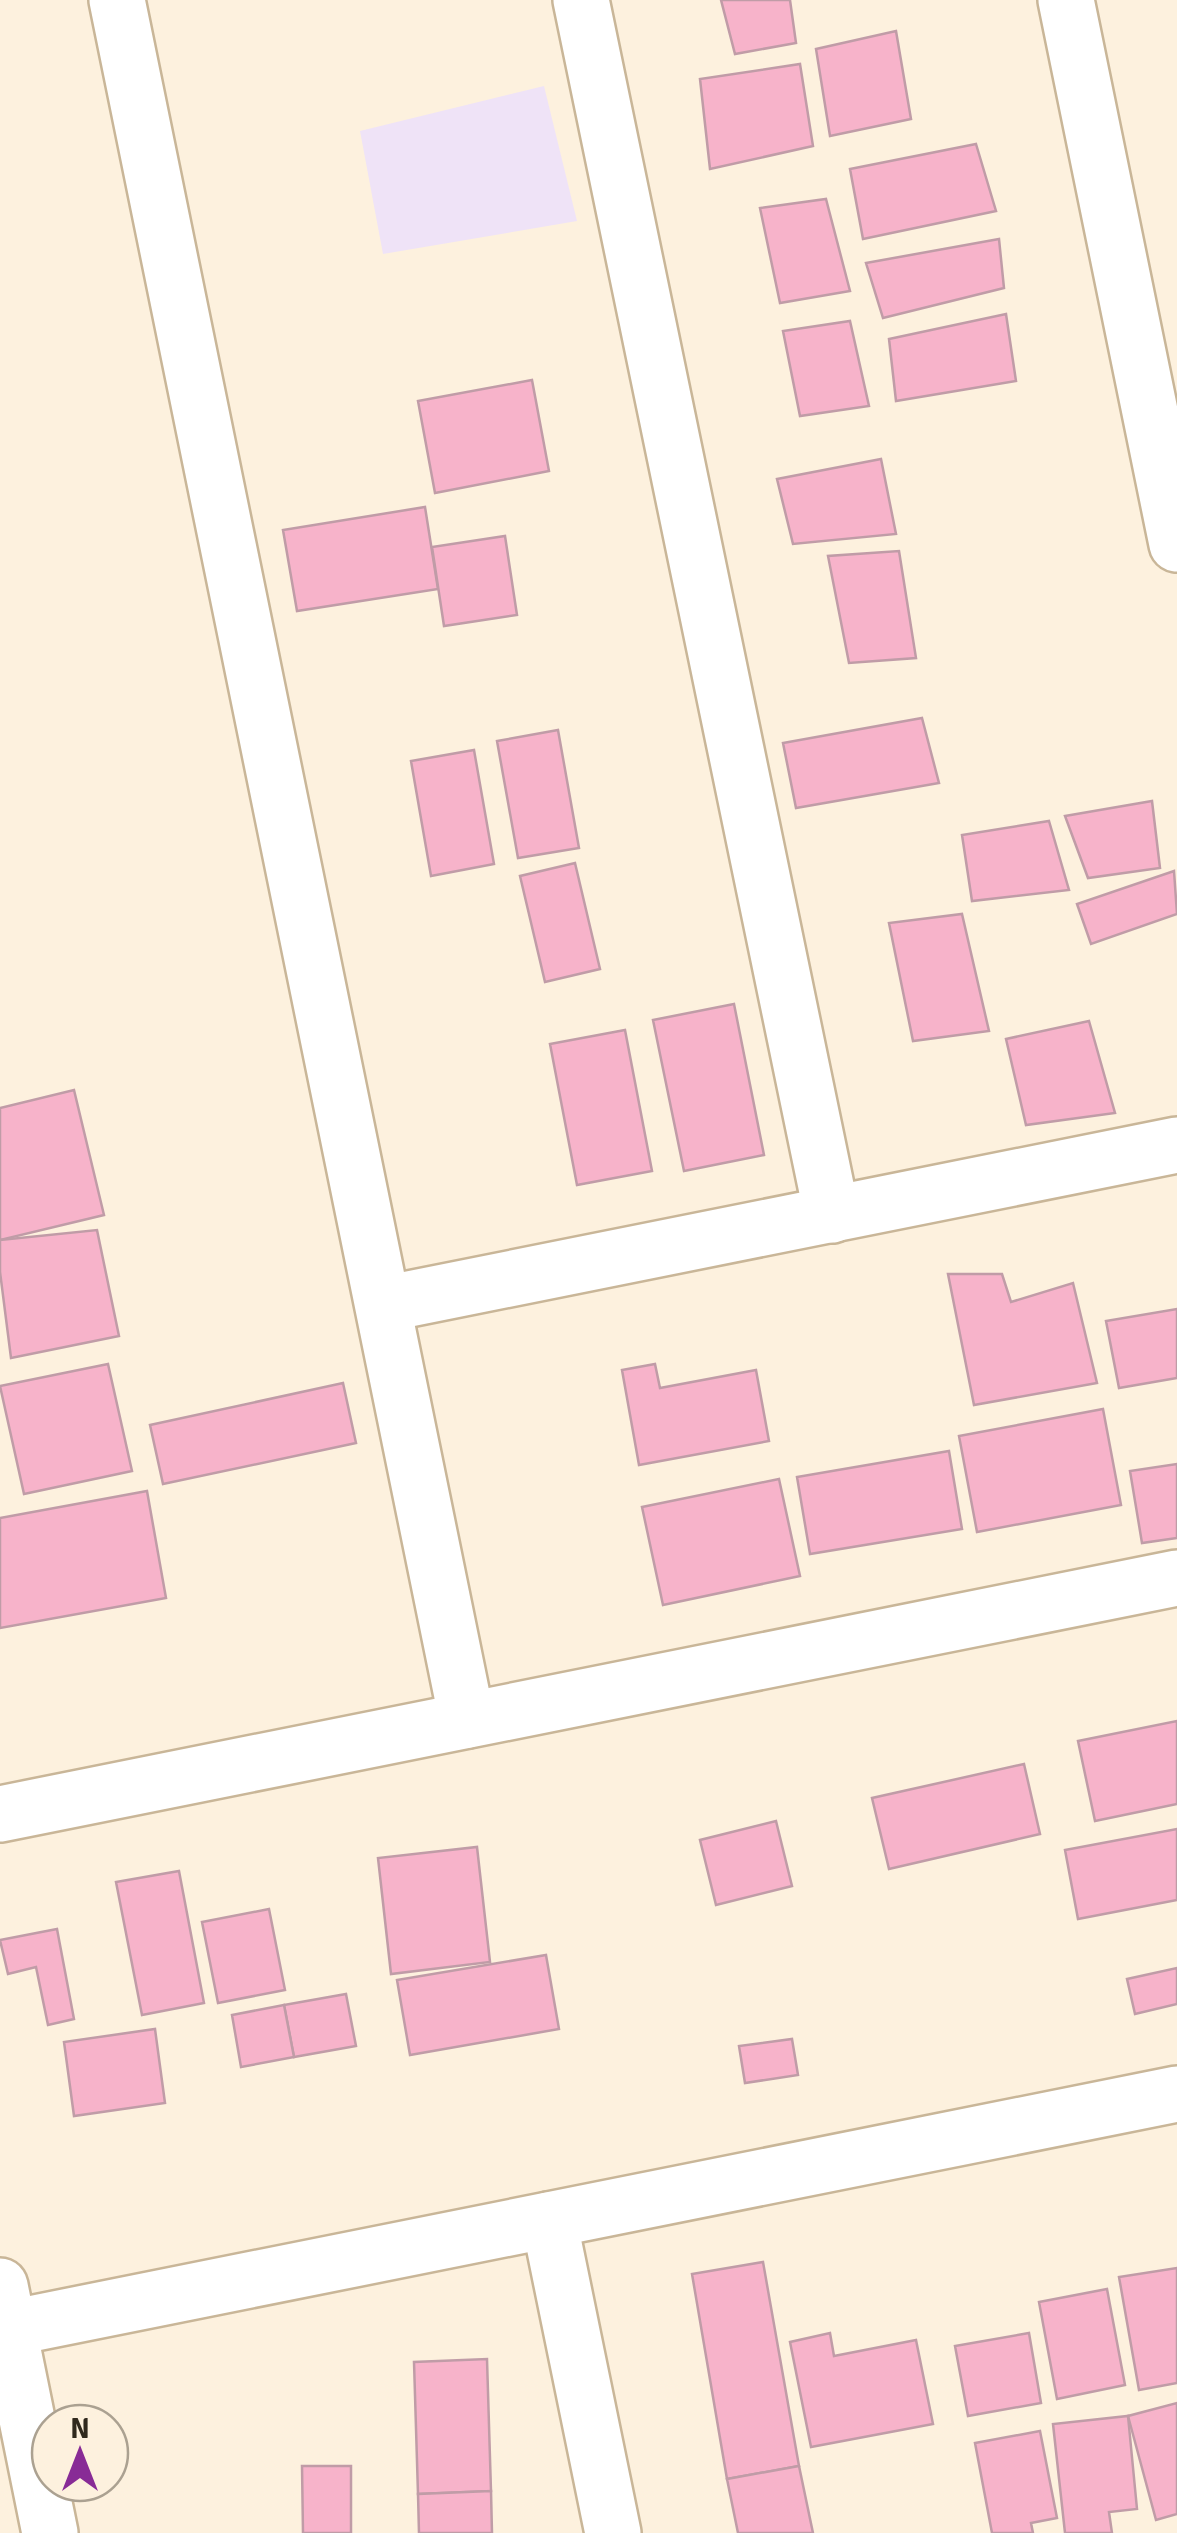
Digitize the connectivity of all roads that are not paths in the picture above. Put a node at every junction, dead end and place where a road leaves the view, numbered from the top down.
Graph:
1 (117, 0) edge
2 (581, 0) edge
3 (1066, 0) edge
4 (1177, 544) edge
5 (1177, 1145) edge
6 (832, 1215) junction
7 (384, 1304) junction
8 (1177, 1578) edge
9 (468, 1720) junction
10 (0, 1814) edge
11 (1177, 2094) edge
12 (550, 2220) junction
13 (3, 2315) edge
14 (50, 2533) edge
15 (613, 2533) edge

1 - 7 street
2 - 6 street
3 - 4 street
5 - 6 street
6 - 7 street
7 - 9 street
8 - 9 street
9 - 10 street
11 - 12 street
12 - 13 street
12 - 15 street
13 - 14 street

